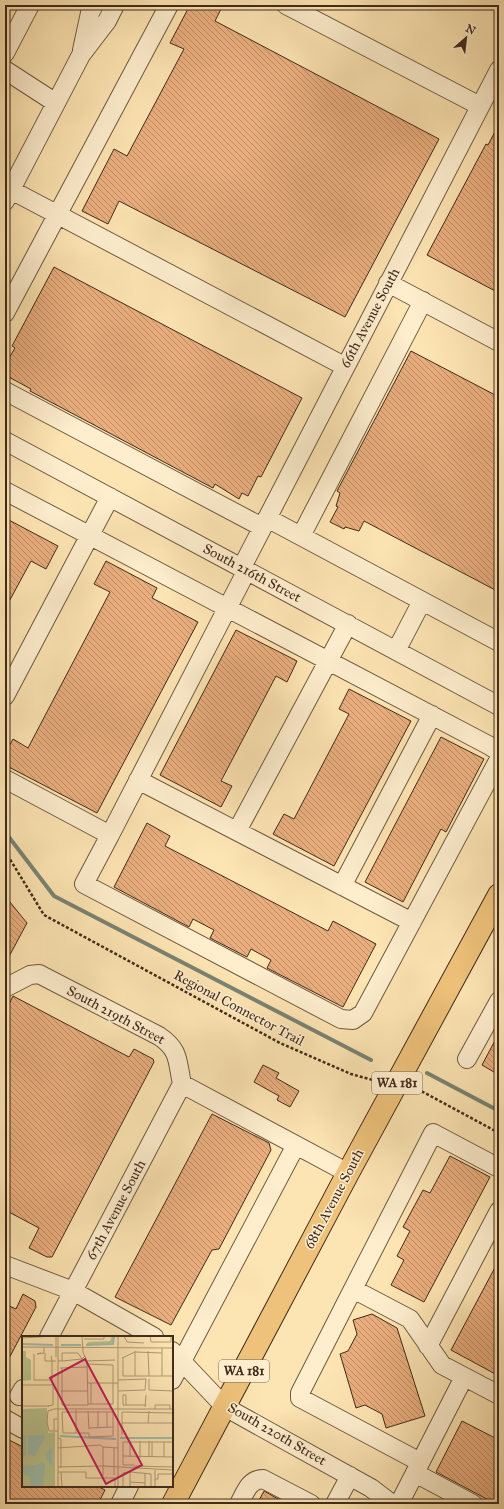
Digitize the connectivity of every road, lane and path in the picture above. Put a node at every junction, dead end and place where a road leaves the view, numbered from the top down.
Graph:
1 (30, 5) edge
2 (94, 5) edge
3 (116, 5) edge
4 (169, 5) edge
5 (286, 5) edge
6 (9, 33) edge
7 (5, 53) edge
8 (81, 56) junction
9 (499, 71) edge
10 (6, 74) edge
11 (56, 103) junction
12 (480, 106) junction
13 (8, 195) edge
14 (57, 214) junction
15 (388, 283) junction
16 (423, 301) junction
17 (5, 313) edge
18 (499, 342) edge
19 (344, 366) junction
20 (5, 391) edge
21 (5, 441) edge
22 (5, 491) edge
23 (110, 497) junction
24 (264, 522) junction
25 (90, 535) junction
26 (301, 536) junction
27 (244, 568) junction
28 (422, 601) junction
29 (228, 607) junction
30 (348, 624) junction
31 (499, 642) edge
32 (396, 650) junction
33 (329, 660) junction
34 (5, 696) edge
35 (499, 706) edge
36 (432, 715) junction
37 (5, 779) edge
38 (138, 780) junction
39 (237, 831) junction
40 (110, 834) junction
41 (5, 851) edge
42 (342, 886) junction
43 (498, 901) edge
44 (412, 922) junction
45 (5, 988) edge
46 (499, 1001) edge
47 (467, 1059) dead end
48 (182, 1084) junction
49 (396, 1085) junction
50 (499, 1133) edge
51 (296, 1145) junction
52 (499, 1168) edge
53 (348, 1173) junction
54 (499, 1210) edge
55 (5, 1265) edge
56 (353, 1290) junction
57 (73, 1291) junction
58 (50, 1336) edge
59 (152, 1336) edge
60 (428, 1346) junction
61 (177, 1356) edge
62 (173, 1375) edge
63 (464, 1377) junction
64 (499, 1395) edge
65 (225, 1407) junction
66 (5, 1419) edge
67 (22, 1428) edge
68 (418, 1468) junction
69 (350, 1476) junction
70 (128, 1487) edge
71 (120, 1504) edge
72 (173, 1504) edge
73 (239, 1504) edge
74 (311, 1504) edge
75 (335, 1504) edge
76 (392, 1504) edge
77 (399, 1504) edge
78 (473, 1504) edge

1 - 6 street
2 - 8 street
3 - 8 street
4 - 14 street
5 - 12 street
6 - 7 street
8 - 11 street
9 - 12 street, 66th Avenue South
10 - 11 street
11 - 13 street
12 - 15 street, 66th Avenue South
13 - 14 street
14 - 17 street
14 - 19 street
15 - 16 street
15 - 19 street, 66th Avenue South
16 - 18 street
16 - 26 street
19 - 24 street, 66th Avenue South
20 - 24 street
21 - 23 street, South 216th Street
22 - 25 street
23 - 25 street
23 - 27 street, South 216th Street
24 - 26 street
24 - 27 street, 66th Avenue South
25 - 29 street
25 - 34 street
26 - 28 street
27 - 29 street, 66th Avenue South
27 - 30 street, South 216th Street
28 - 31 street
28 - 32 street
29 - 33 street
29 - 38 street, 66th Avenue South
30 - 32 street, South 216th Street
30 - 33 street
32 - 35 street, South 216th Street
33 - 36 street
33 - 39 street
36 - 42 street
36 - 44 street
37 - 40 street
38 - 39 street
38 - 40 street, 66th Avenue South
39 - 42 street
40 - 44 street, 66th Avenue South
41 - 49 path, Regional Connector Trail
42 - 44 street
43 - 49 main road, 68th Avenue South / WA 181
45 - 48 street, South 219th Street
46 - 47 street
48 - 51 street
48 - 57 street, 67th Avenue South
49 - 50 path, Regional Connector Trail
49 - 53 main road, 68th Avenue South / WA 181
51 - 53 street
51 - 61 street
52 - 56 street
53 - 65 main road, 68th Avenue South / WA 181
54 - 60 street
55 - 57 street
56 - 60 street
56 - 68 street
57 - 58 street, 67th Avenue South
57 - 59 street
60 - 63 street
61 - 62 street
61 - 65 street, South 220th Street
63 - 64 street
63 - 68 street
65 - 69 street, South 220th Street
65 - 72 main road, 68th Avenue South / WA 181
66 - 67 street
68 - 77 street
68 - 78 street
69 - 75 street
69 - 76 street, South 220th Street
70 - 71 street
73 - 74 street

